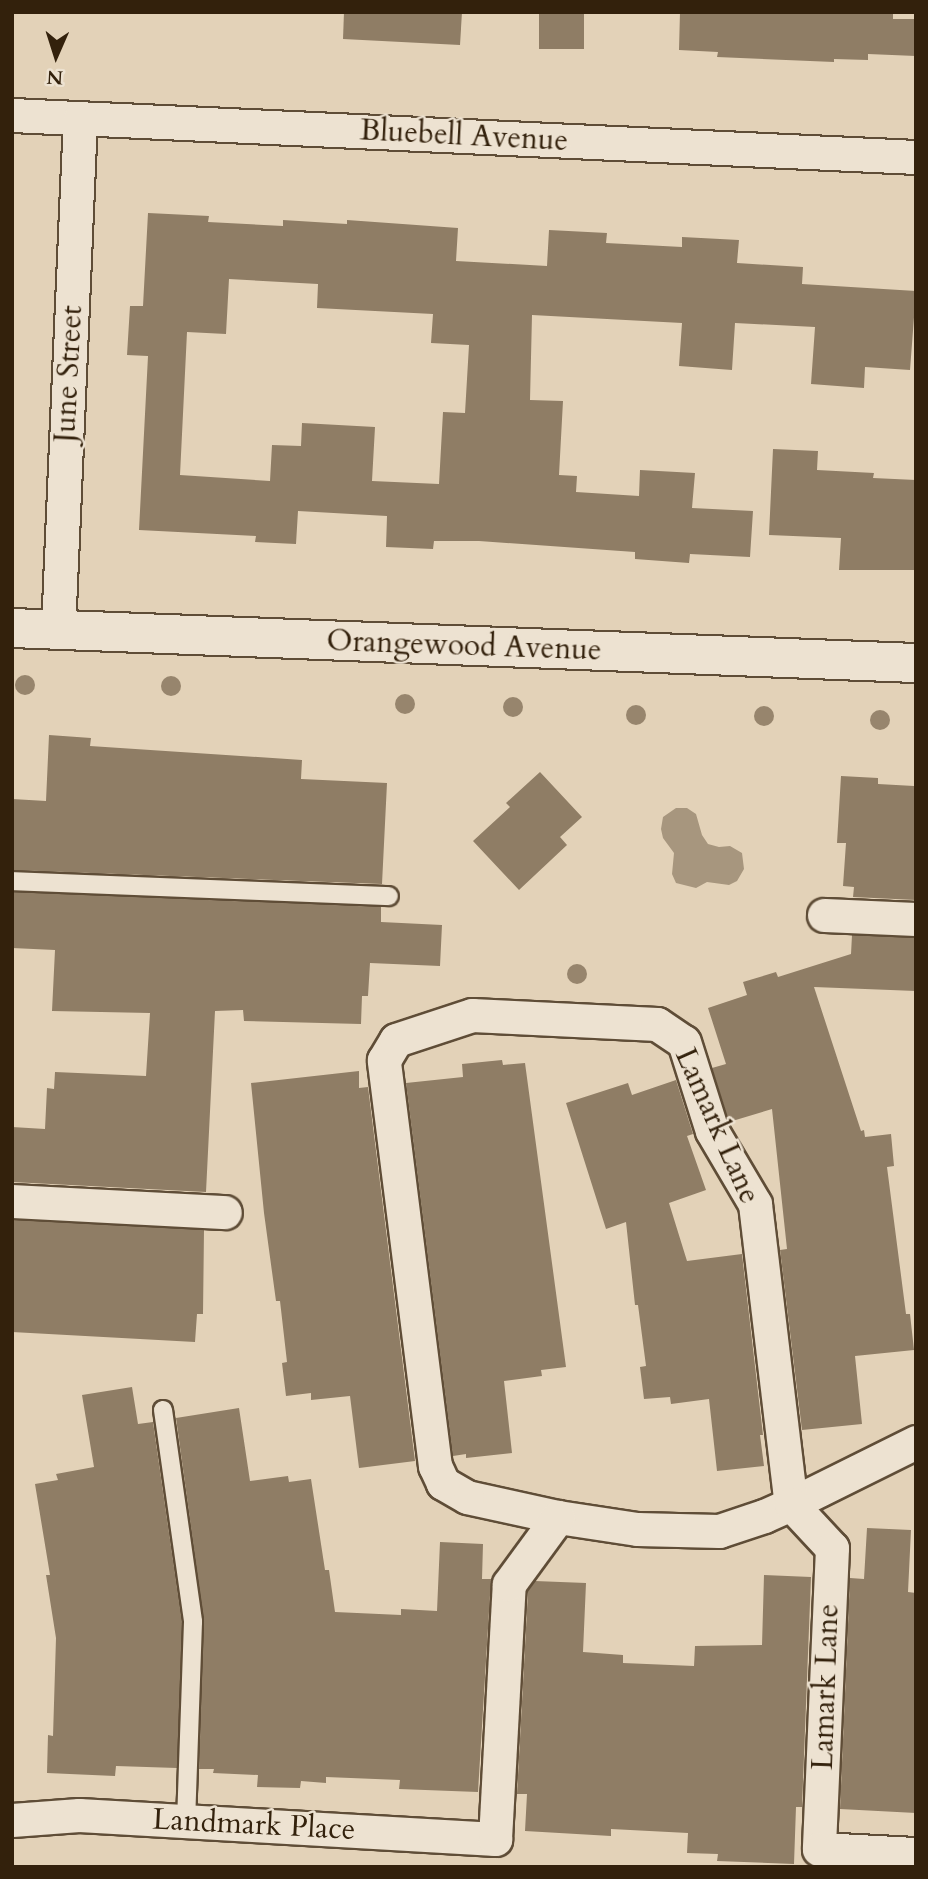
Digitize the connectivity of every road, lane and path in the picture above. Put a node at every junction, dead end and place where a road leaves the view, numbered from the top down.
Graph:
1 (12, 115) edge
2 (80, 118) junction
3 (916, 157) edge
4 (12, 628) edge
5 (58, 630) junction
6 (916, 663) edge
7 (12, 881) edge
8 (388, 896) dead end
9 (824, 915) dead end
10 (916, 919) edge
11 (12, 1201) edge
12 (225, 1212) dead end
13 (163, 1410) dead end
14 (916, 1442) edge
15 (791, 1504) junction
16 (558, 1517) junction
17 (12, 1820) edge
18 (186, 1822) junction
19 (916, 1854) edge

1 - 2 street, Bluebell Avenue
2 - 3 street, Bluebell Avenue
2 - 5 street, June Street
4 - 5 main road, Orangewood Avenue
5 - 6 main road, Orangewood Avenue
7 - 8 lane
9 - 10 street
11 - 12 street
13 - 18 lane
14 - 15 street, Lamark Lane
15 - 16 street, Lamark Lane
15 - 16 street, Lamark Lane
15 - 19 street, Lamark Lane
16 - 18 street, Landmark Place
17 - 18 street, Landmark Place

